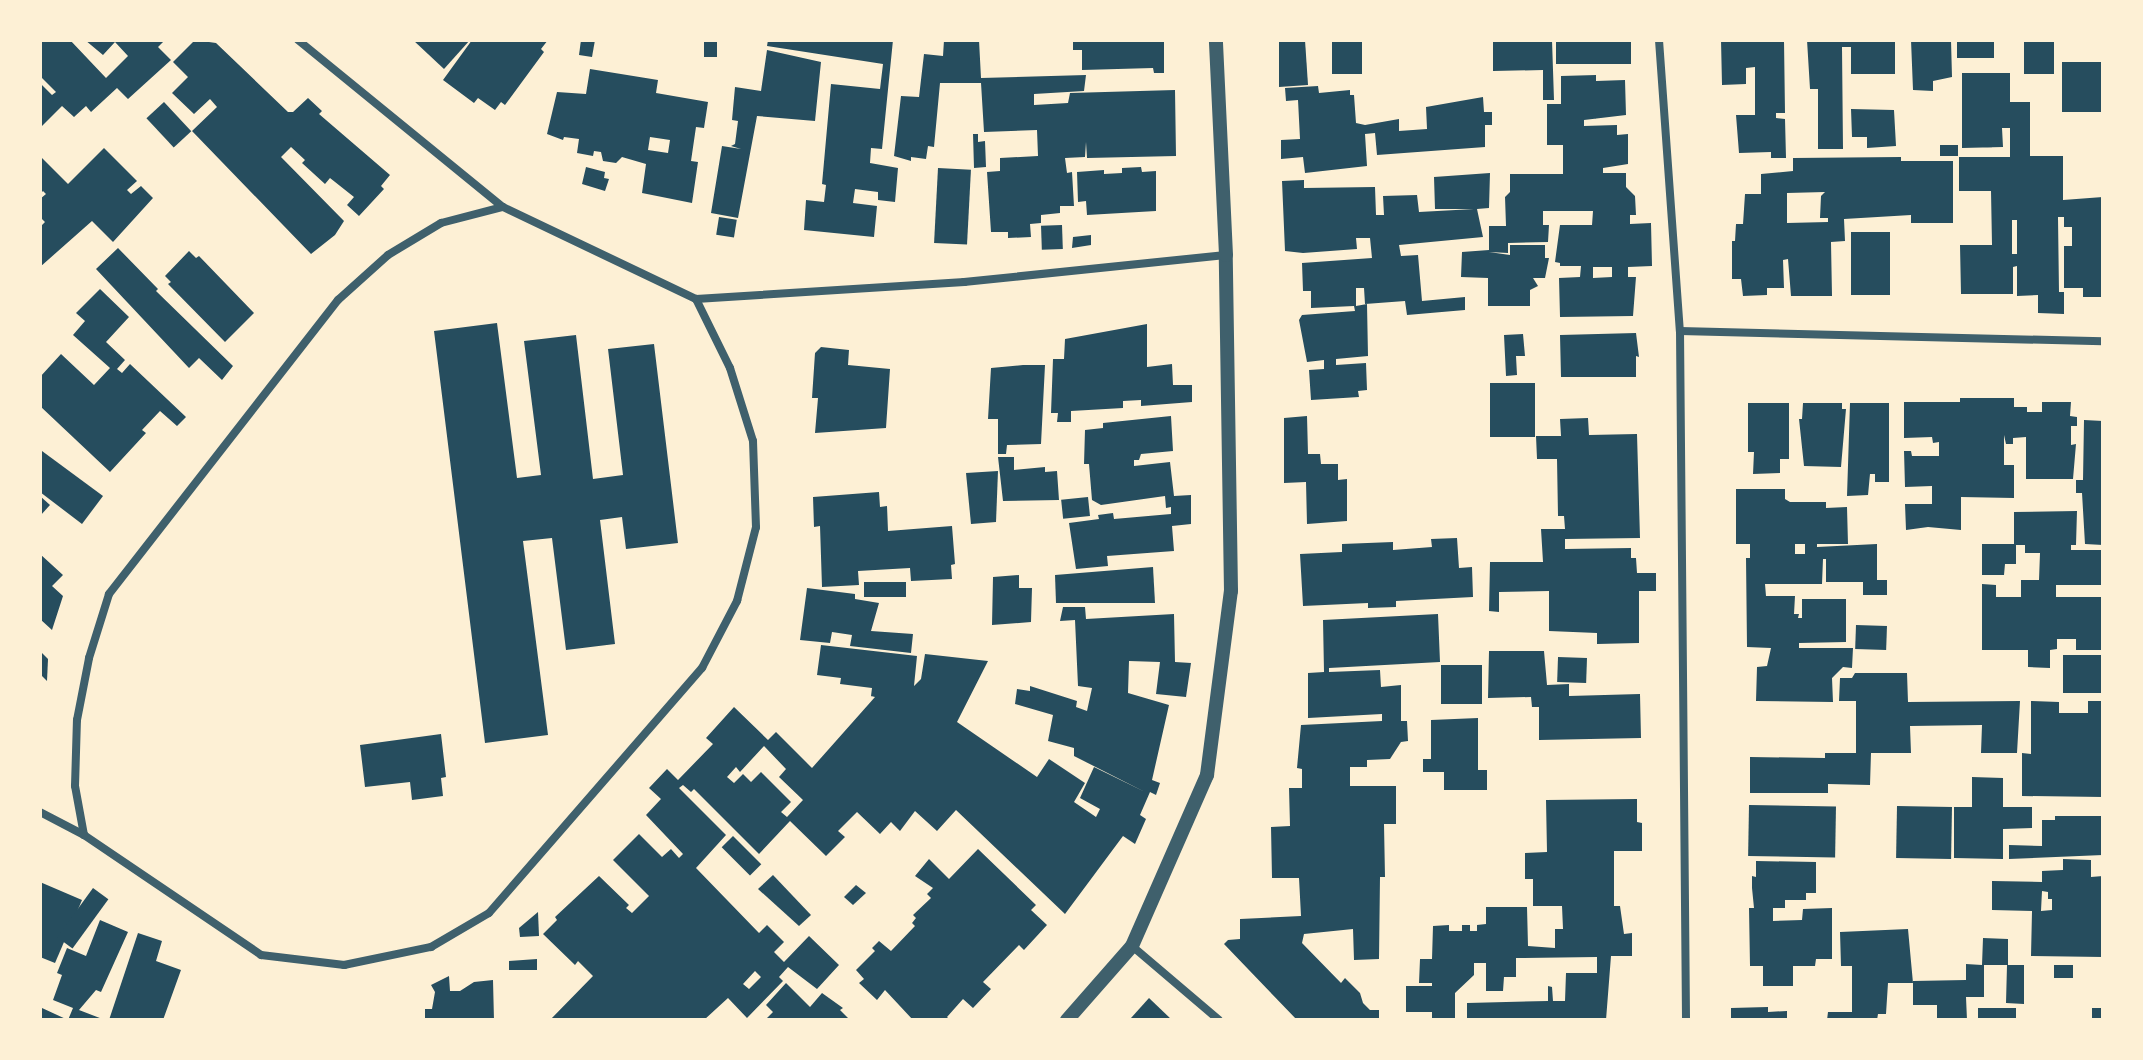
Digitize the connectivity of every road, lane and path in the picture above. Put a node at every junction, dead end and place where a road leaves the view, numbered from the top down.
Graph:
1 (298, 40) edge
2 (1216, 40) edge
3 (1659, 40) edge
4 (503, 207) junction
5 (1226, 255) junction
6 (696, 299) junction
7 (1680, 331) junction
8 (2103, 341) edge
9 (40, 812) edge
10 (84, 835) junction
11 (1132, 946) junction
12 (1067, 1020) edge
13 (1219, 1020) edge
14 (1686, 1020) edge

1 - 4 street
2 - 5 street
3 - 7 street
4 - 6 street
4 - 10 street
5 - 6 street
5 - 11 street
6 - 10 street
7 - 8 street
7 - 14 street
9 - 10 street
11 - 12 street
11 - 13 street

